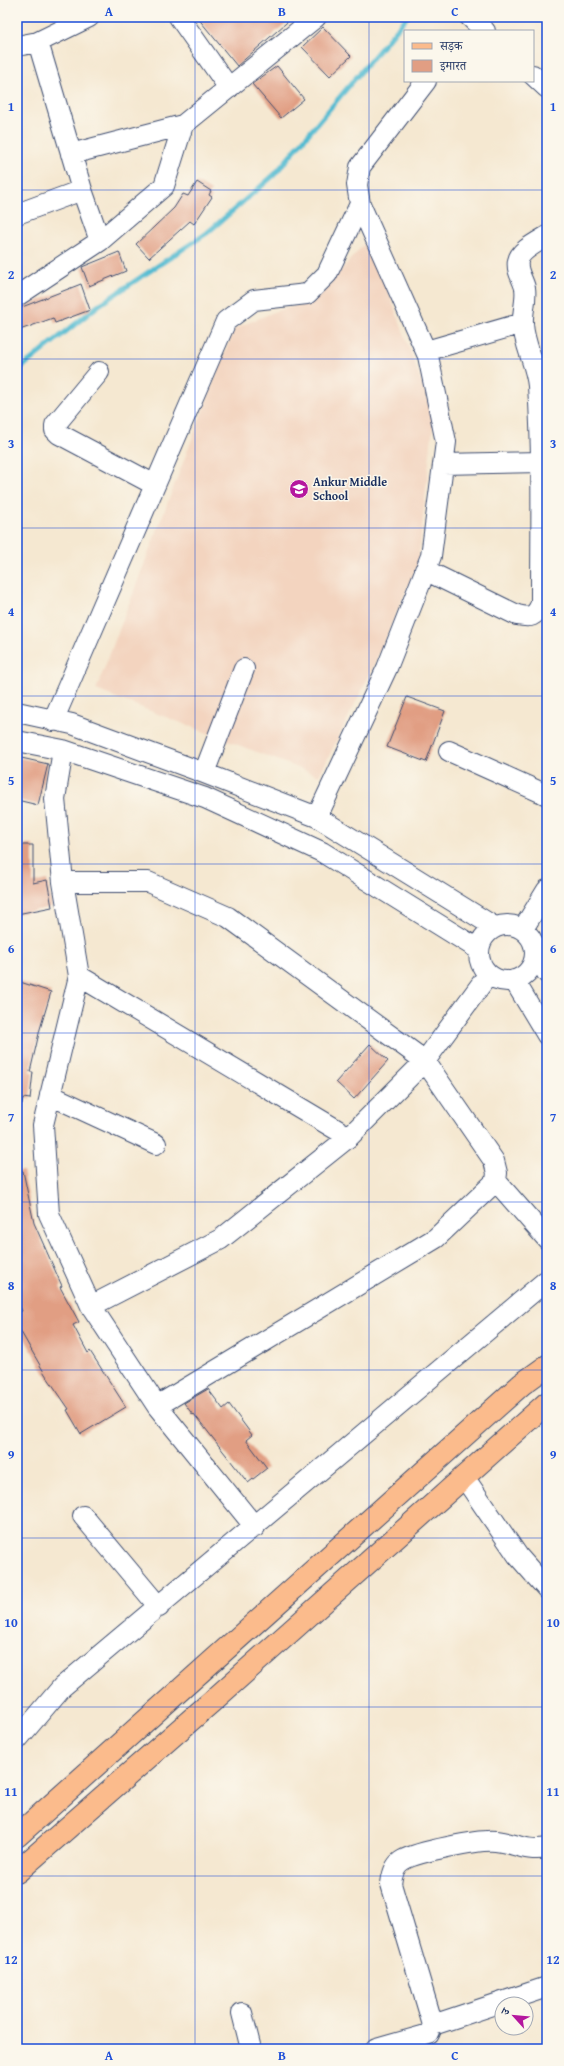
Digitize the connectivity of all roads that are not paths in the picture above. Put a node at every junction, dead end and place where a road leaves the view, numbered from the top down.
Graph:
1 (89, 17) edge
2 (179, 17) edge
3 (316, 17) edge
4 (38, 42) junction
5 (17, 46) edge
6 (534, 76) edge
7 (425, 82) edge
8 (229, 88) junction
9 (547, 88) edge
10 (183, 125) junction
11 (71, 154) junction
12 (82, 190) junction
13 (360, 204) junction
14 (17, 214) edge
15 (547, 236) edge
16 (100, 241) junction
17 (17, 296) edge
18 (523, 323) junction
19 (426, 351) junction
20 (99, 372) dead end
21 (541, 462) junction
22 (443, 464) junction
23 (155, 485) junction
24 (425, 570) junction
25 (244, 669) dead end
26 (17, 712) edge
27 (53, 721) junction
28 (17, 741) edge
29 (63, 750) junction
30 (449, 751) dead end
31 (204, 773) junction
32 (547, 796) edge
33 (317, 817) junction
34 (63, 882) junction
35 (547, 890) edge
36 (494, 926) junction
37 (523, 929) junction
38 (478, 949) junction
39 (535, 953) junction
40 (547, 973) edge
41 (488, 975) junction
42 (79, 976) junction
43 (514, 980) junction
44 (547, 1035) edge
45 (425, 1061) junction
46 (50, 1095) junction
47 (349, 1137) junction
48 (156, 1144) dead end
49 (496, 1181) junction
50 (547, 1239) edge
51 (547, 1280) edge
52 (91, 1306) junction
53 (547, 1366) edge
54 (547, 1403) edge
55 (157, 1406) junction
56 (424, 1471) junction
57 (464, 1477) junction
58 (445, 1494) junction
59 (83, 1516) dead end
60 (255, 1526) junction
61 (547, 1589) edge
62 (159, 1607) junction
63 (17, 1740) edge
64 (17, 1836) edge
65 (547, 1848) edge
66 (17, 1872) edge
67 (547, 1987) edge
68 (242, 2013) dead end
69 (432, 2036) edge
70 (251, 2049) edge
71 (376, 2049) edge

1 - 4 street
2 - 8 street
3 - 8 street
4 - 5 street
4 - 11 street
6 - 9 street
7 - 13 street
8 - 10 street
10 - 11 street
10 - 16 street
11 - 12 street
12 - 14 street
12 - 16 street
13 - 19 street
13 - 23 street
15 - 18 street
16 - 17 street
18 - 19 street
18 - 21 street
19 - 22 street
20 - 23 street
21 - 22 street
21 - 24 street
22 - 24 street
23 - 27 street
24 - 33 street
25 - 31 street
26 - 27 street
27 - 31 street
28 - 29 street
29 - 34 street
29 - 38 street
30 - 32 street
31 - 33 street
33 - 36 street
34 - 42 street
34 - 45 street
35 - 37 street
36 - 37 street
36 - 38 street
37 - 39 street
38 - 41 street
39 - 40 street
39 - 43 street
41 - 43 street
41 - 45 street
42 - 46 street
42 - 47 street
43 - 44 street
45 - 47 street
45 - 49 street
46 - 48 street
46 - 52 street
47 - 52 street
49 - 50 street
49 - 55 street
51 - 60 street
52 - 55 street
53 - 56 main road
54 - 57 main road
55 - 60 street
56 - 58 main road
56 - 64 main road
57 - 58 main road
57 - 61 street
58 - 66 main road
59 - 62 street
60 - 62 street
62 - 63 street
65 - 69 street
67 - 69 street
68 - 70 street
69 - 71 street

